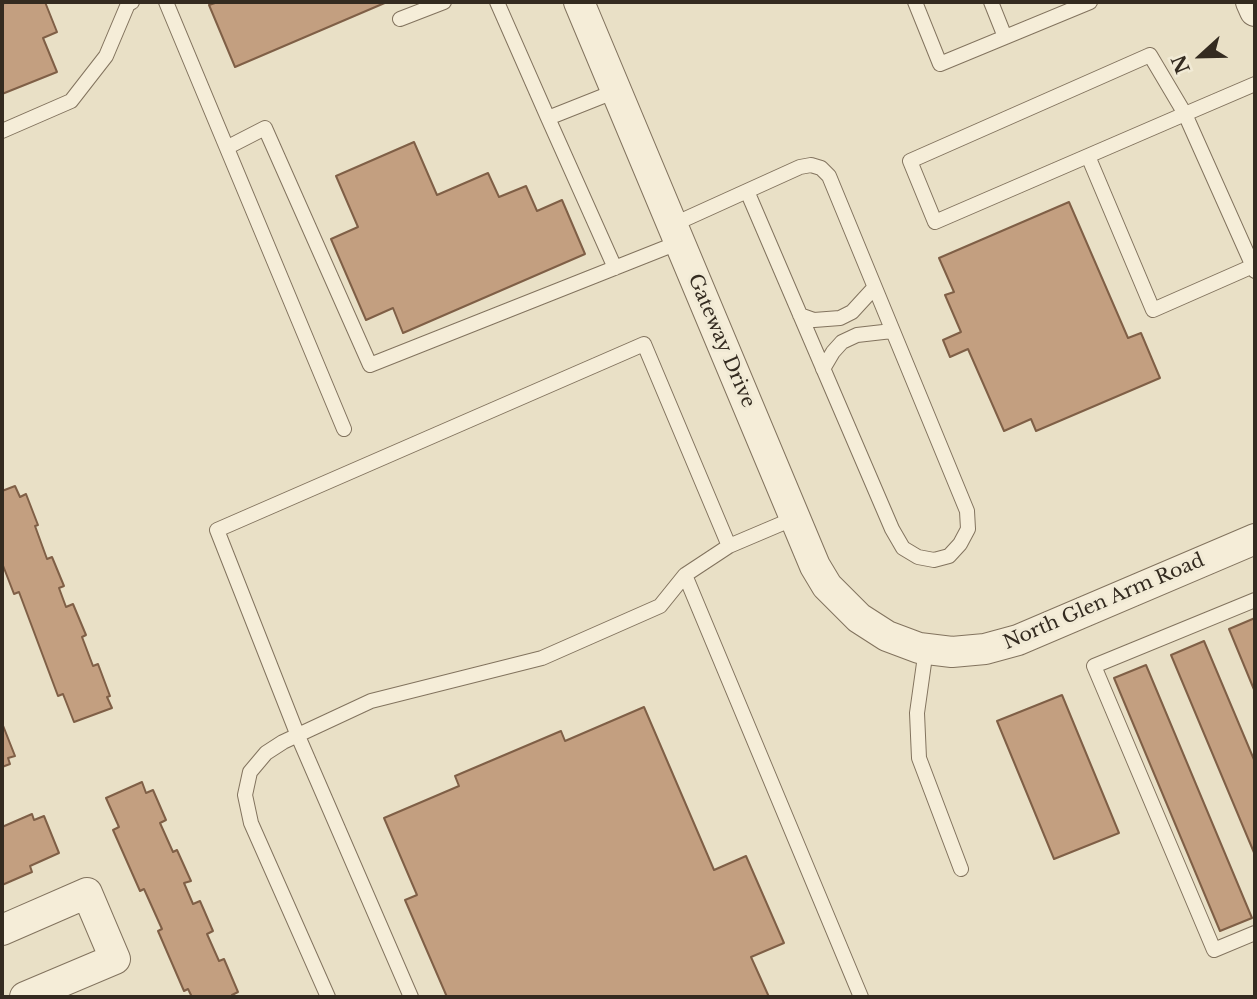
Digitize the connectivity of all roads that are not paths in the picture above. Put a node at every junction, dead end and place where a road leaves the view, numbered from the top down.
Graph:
1 (166, 2) edge
2 (444, 2) edge
3 (497, 2) edge
4 (579, 2) edge
5 (915, 2) edge
6 (990, 2) edge
7 (1090, 2) edge
8 (1251, 2) edge
9 (127, 3) edge
10 (1255, 11) edge
11 (400, 19) dead end
12 (1005, 37) junction
13 (1255, 84) edge
14 (616, 91) junction
15 (1185, 114) junction
16 (548, 118) junction
17 (2, 131) edge
18 (228, 147) junction
19 (1088, 156) junction
20 (747, 191) junction
21 (676, 233) junction
22 (615, 268) junction
23 (1254, 269) edge
24 (874, 288) junction
25 (800, 315) junction
26 (892, 331) junction
27 (823, 369) junction
28 (344, 429) dead end
29 (795, 518) junction
30 (1255, 539) edge
31 (729, 546) junction
32 (685, 575) junction
33 (1255, 600) edge
34 (917, 647) junction
35 (298, 736) junction
36 (961, 869) dead end
37 (2, 930) edge
38 (1255, 933) edge
39 (25, 997) edge
40 (328, 997) edge
41 (411, 997) edge
42 (861, 997) edge

1 - 18 lane
2 - 11 lane
3 - 16 lane
4 - 14 street, Gateway Drive
5 - 12 lane
6 - 12 lane
7 - 12 lane
8 - 10 street
9 - 17 lane
13 - 15 lane
14 - 16 lane
14 - 21 street, Gateway Drive
15 - 19 lane
15 - 19 lane
15 - 23 lane
16 - 22 lane
18 - 22 lane
18 - 28 lane
19 - 23 lane
20 - 21 lane
20 - 24 lane
20 - 25 lane
21 - 22 lane
21 - 29 street, Gateway Drive
24 - 25 lane
24 - 26 lane
25 - 27 lane
26 - 27 lane
26 - 27 lane
29 - 31 lane
29 - 34 street, Gateway Drive
30 - 34 street, North Glen Arm Road
31 - 32 lane
31 - 35 lane
32 - 35 lane
32 - 42 lane
33 - 38 lane
34 - 36 lane
35 - 40 lane
35 - 41 lane
37 - 39 street

